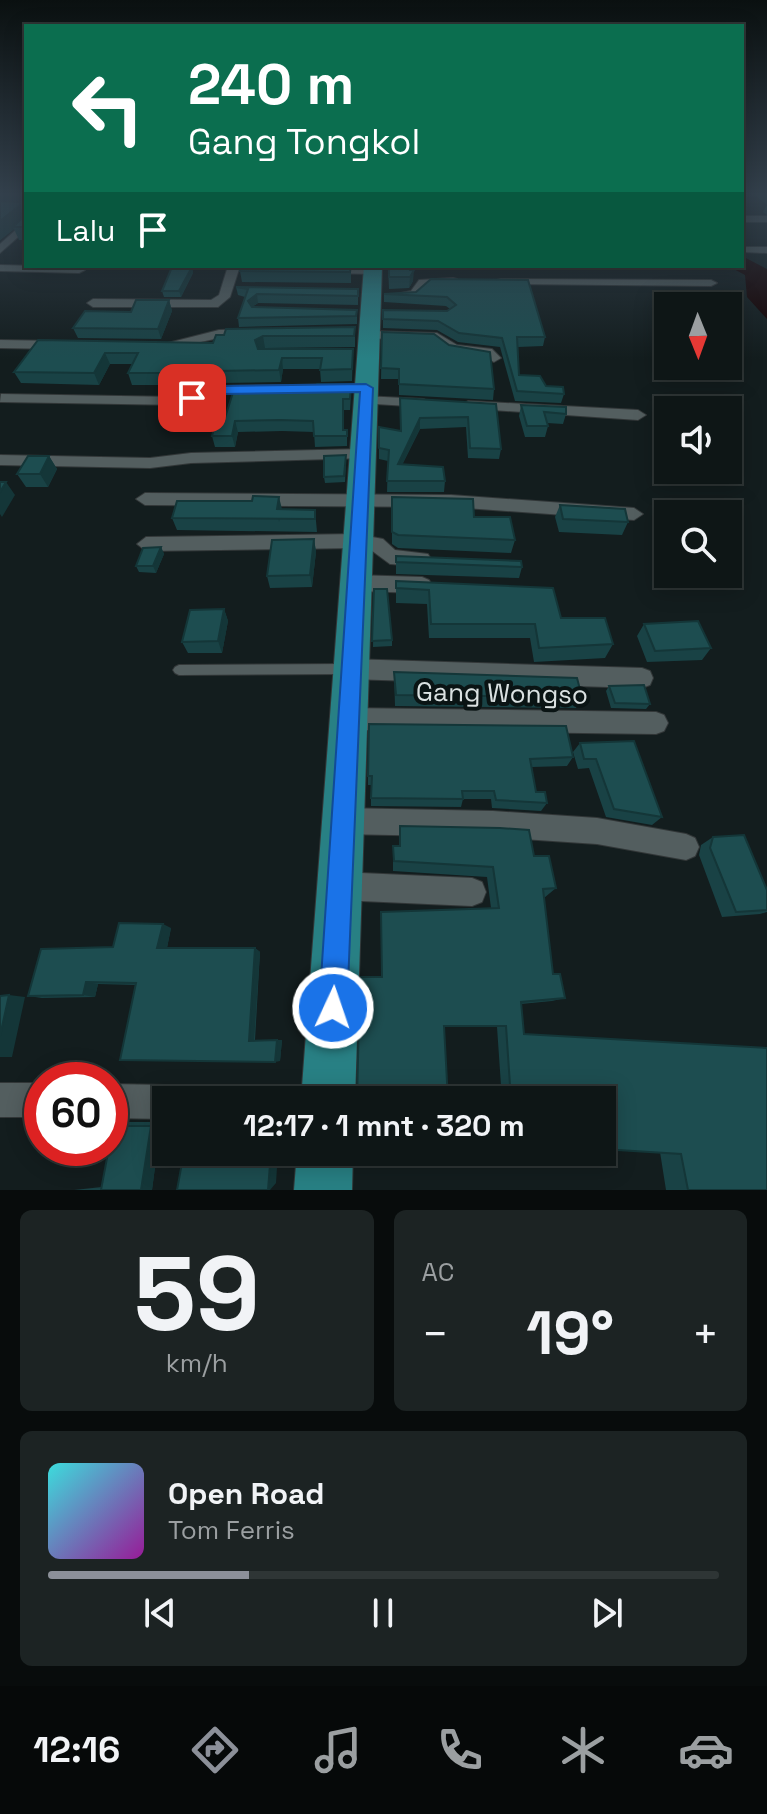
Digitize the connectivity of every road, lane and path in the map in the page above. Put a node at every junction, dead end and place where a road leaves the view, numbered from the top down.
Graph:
1 (747, 250) dead end
2 (767, 250) edge
3 (0, 268) edge
4 (237, 268) edge
5 (79, 270) dead end
6 (309, 270) edge
7 (462, 281) edge
8 (493, 282) edge
9 (711, 283) dead end
10 (227, 288) junction
11 (241, 288) edge
12 (93, 303) dead end
13 (367, 323) edge
14 (271, 333) edge
15 (0, 344) edge
16 (81, 345) edge
17 (141, 346) edge
18 (494, 358) edge
19 (1, 398) edge
20 (638, 415) dead end
21 (361, 454) junction
22 (0, 460) edge
23 (145, 499) dead end
24 (359, 499) junction
25 (634, 514) dead end
26 (356, 541) junction
27 (146, 544) edge
28 (442, 560) edge
29 (354, 583) junction
30 (443, 586) edge
31 (349, 669) junction
32 (179, 670) dead end
33 (642, 678) dead end
34 (347, 719) junction
35 (656, 723) dead end
36 (341, 821) junction
37 (686, 847) dead end
38 (339, 886) junction
39 (472, 892) dead end
40 (329, 1086) edge
41 (0, 1100) edge
42 (24, 1100) edge
43 (128, 1101) edge
44 (152, 1102) edge
45 (324, 1166) edge
46 (323, 1190) edge

1 - 2 street
3 - 5 street
4 - 10 street
6 - 13 street
7 - 13 street
8 - 9 street
10 - 11 street
10 - 12 street
13 - 18 street
13 - 19 street
13 - 20 street
13 - 21 main road
14 - 17 street
15 - 16 street
21 - 22 street
21 - 24 main road
23 - 24 street
24 - 25 street
24 - 26 main road
26 - 27 street
26 - 28 street
26 - 29 main road
29 - 30 street
29 - 31 main road
31 - 32 lane
31 - 33 street
31 - 34 main road
34 - 35 street, Gang Wongso
34 - 36 main road
36 - 37 street
36 - 38 main road
38 - 39 street
38 - 40 main road
41 - 42 street
43 - 44 street
45 - 46 main road

